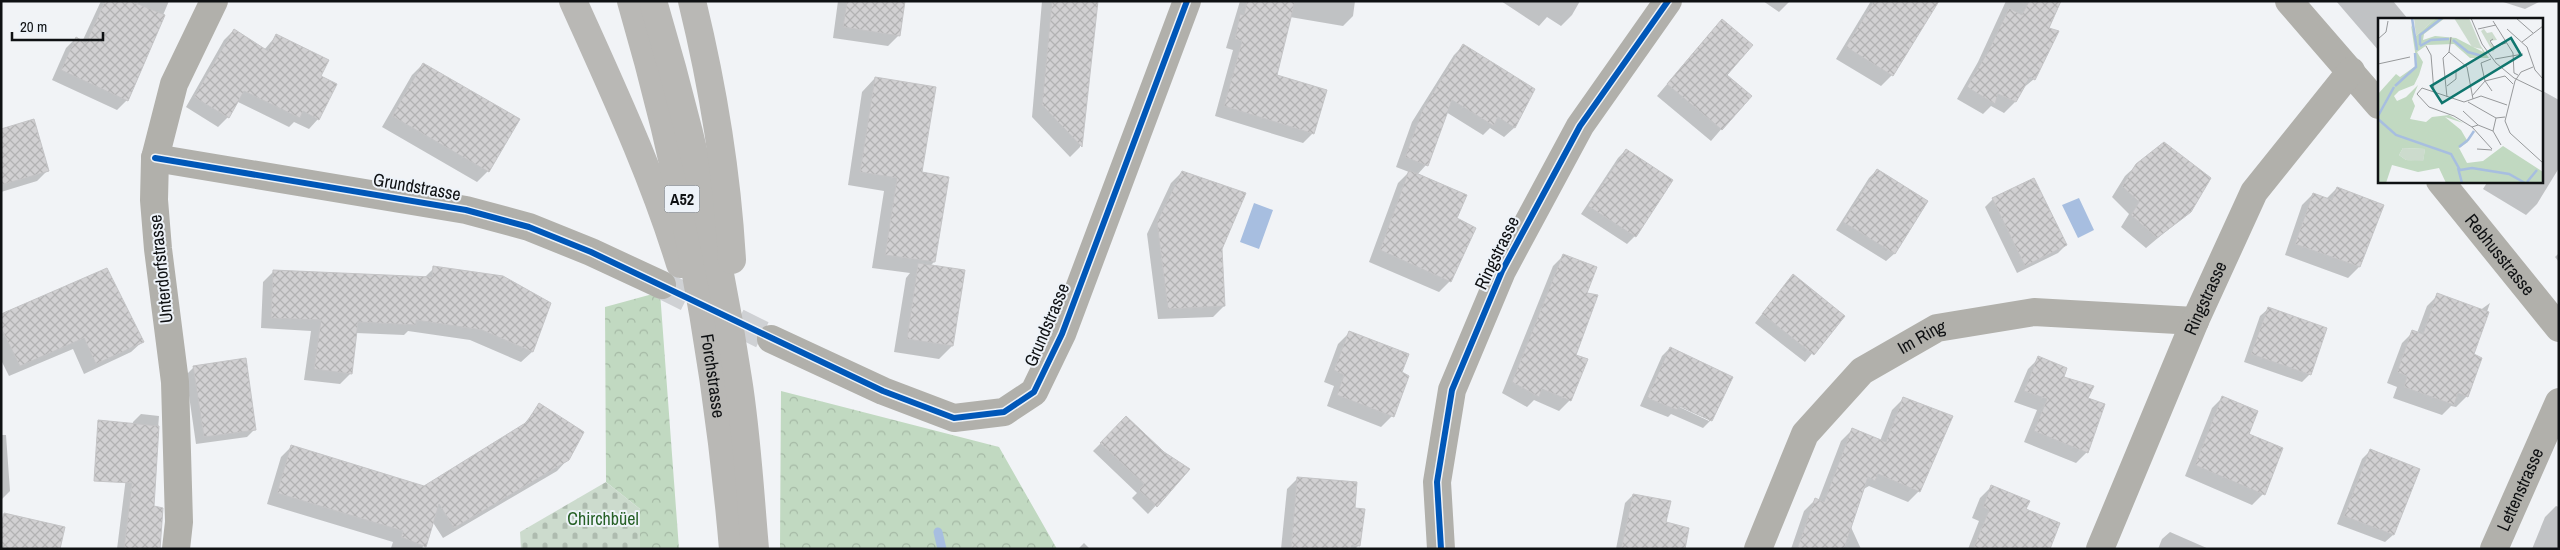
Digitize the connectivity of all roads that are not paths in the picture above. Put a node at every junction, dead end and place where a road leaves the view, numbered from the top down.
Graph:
1 (214, 1) edge
2 (573, 1) edge
3 (631, 1) edge
4 (653, 1) edge
5 (692, 1) edge
6 (1187, 1) edge
7 (1668, 1) edge
8 (2289, 1) edge
9 (2351, 71) junction
10 (2378, 104) edge
11 (155, 158) junction
12 (2441, 182) edge
13 (662, 285) tunnel mouth
14 (2195, 321) junction
15 (2559, 328) edge
16 (771, 339) tunnel mouth
17 (738, 379) junction
18 (718, 400) junction
19 (2559, 402) edge
20 (176, 549) edge
21 (733, 549) edge
22 (754, 549) edge
23 (1441, 549) edge
24 (1758, 549) edge
25 (2100, 549) edge
26 (2494, 549) edge

1 - 11 street, Unterdorfstrasse
2 - 18 highway
3 - 18 highway, Forchstrasse / A52
4 - 17 highway, Forchstrasse / A52
5 - 17 highway
6 - 16 street, Grundstrasse
7 - 23 street, Ringstrasse
8 - 9 street
9 - 10 street
9 - 14 street, Ringstrasse
11 - 13 street, Grundstrasse
11 - 20 street, Unterdorfstrasse
12 - 15 street, Rebhusstrasse
14 - 24 street, Im Ring
14 - 25 street, Ringstrasse
17 - 22 highway, Forchstrasse / A52
18 - 21 highway, Forchstrasse / A52
19 - 26 street, Lettenstrasse

